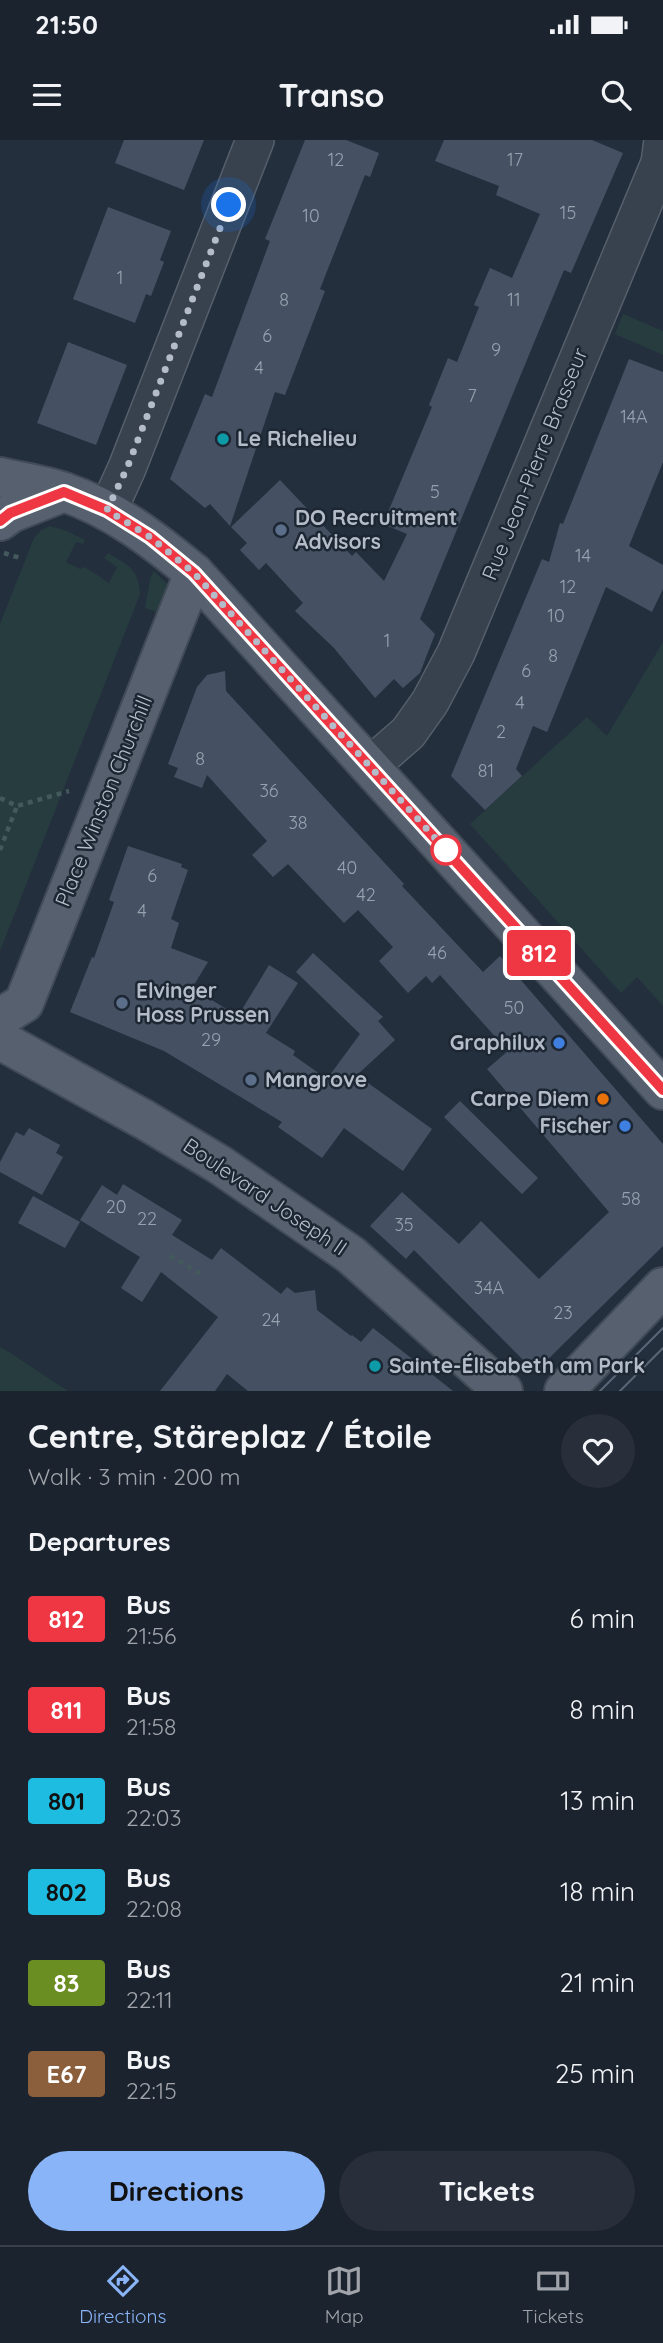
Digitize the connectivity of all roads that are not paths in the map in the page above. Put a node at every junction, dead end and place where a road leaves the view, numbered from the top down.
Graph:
1 (254, 140) edge
2 (663, 140) edge
3 (0, 477) edge
4 (64, 492) junction
5 (107, 510) junction
6 (0, 522) edge
7 (194, 573) junction
8 (370, 766) junction
9 (0, 1018) edge
10 (0, 1040) edge
11 (663, 1090) edge
12 (663, 1287) edge
13 (503, 1391) edge
14 (564, 1391) edge

1 - 5 street
2 - 8 street, Rue Jean-Pierre Brasseur
3 - 4 main road
4 - 5 main road
4 - 6 main road
5 - 7 main road
7 - 8 main road
7 - 9 main road, Place Winston Churchill
8 - 11 main road
10 - 13 main road, Boulevard Joseph II
12 - 14 main road

